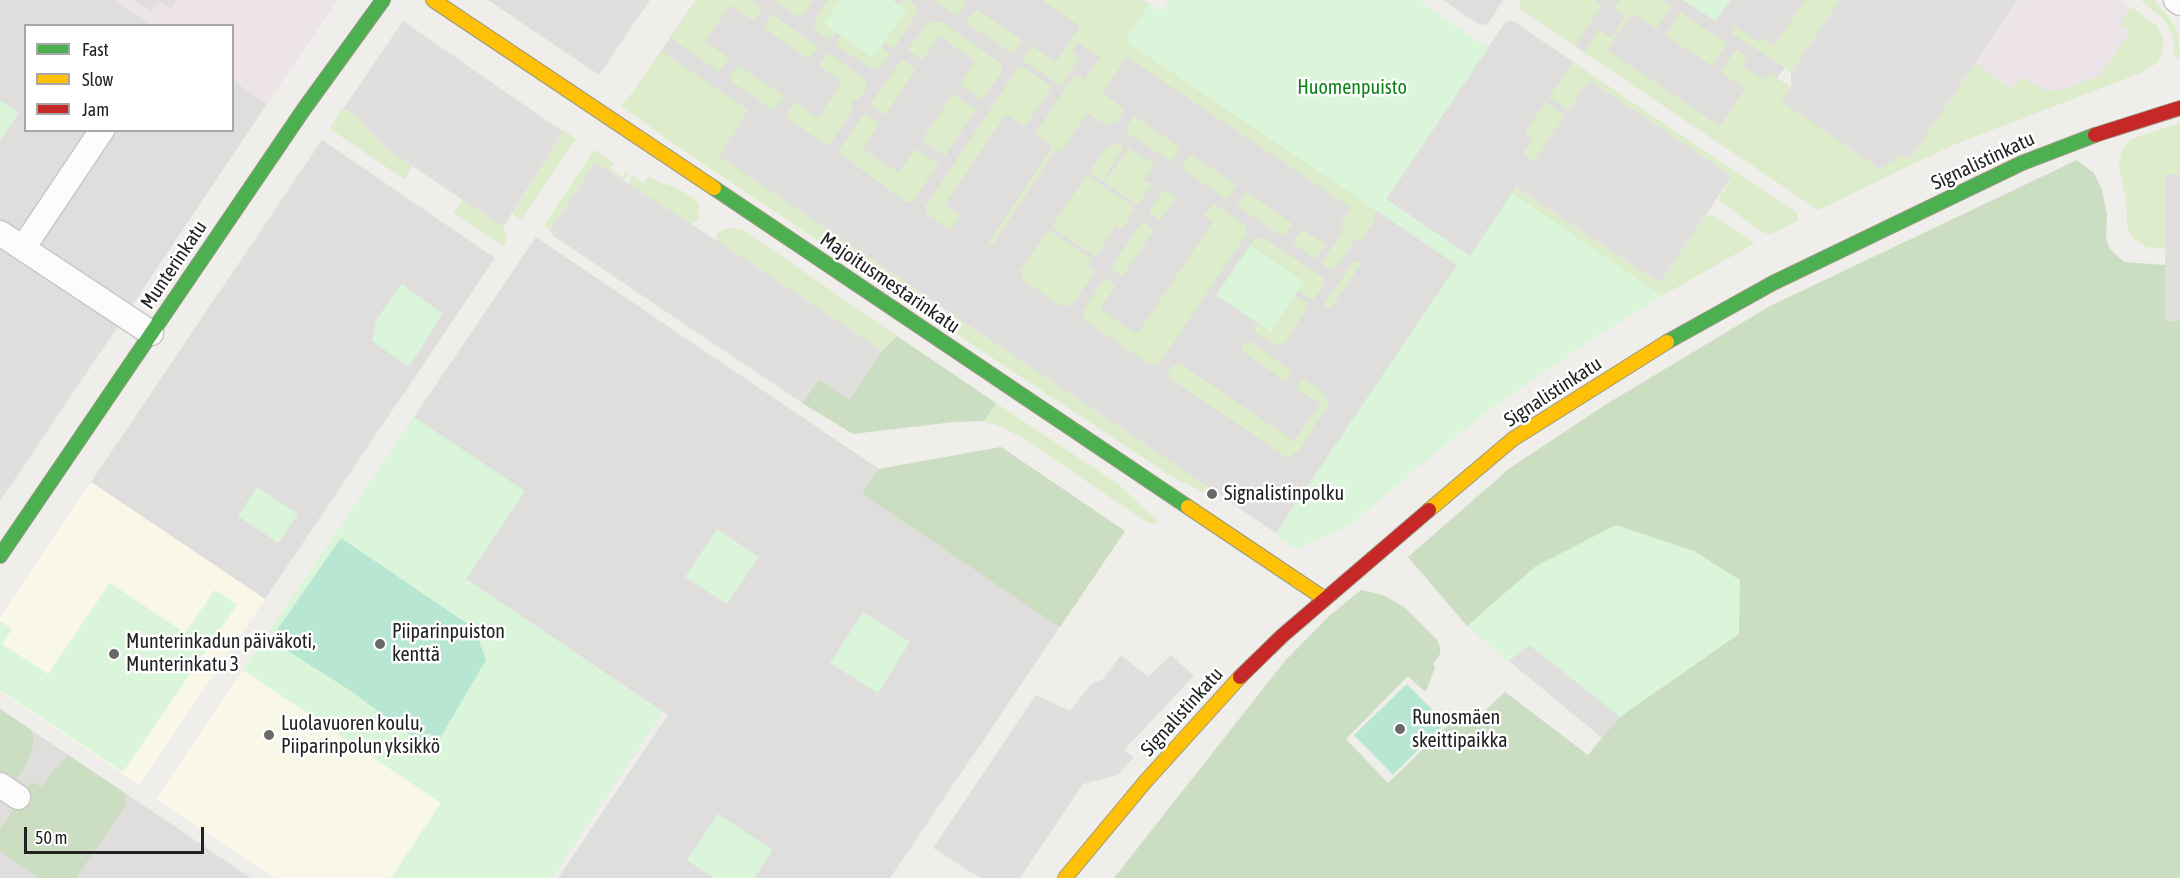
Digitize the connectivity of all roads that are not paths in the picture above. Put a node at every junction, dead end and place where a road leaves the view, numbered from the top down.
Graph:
1 (383, 0) edge
2 (434, 0) edge
3 (2176, 0) edge
4 (2180, 3) edge
5 (2180, 108) edge
6 (101, 132) edge
7 (0, 233) edge
8 (23, 248) junction
9 (151, 333) junction
10 (0, 556) edge
11 (1324, 599) junction
12 (1065, 878) edge

1 - 9 street, Munterinkatu
2 - 11 street, Majoitusmestarinkatu
3 - 4 street
5 - 11 street, Signalistinkatu
6 - 8 street
7 - 8 street
8 - 9 street
9 - 10 street, Munterinkatu
11 - 12 street, Signalistinkatu

